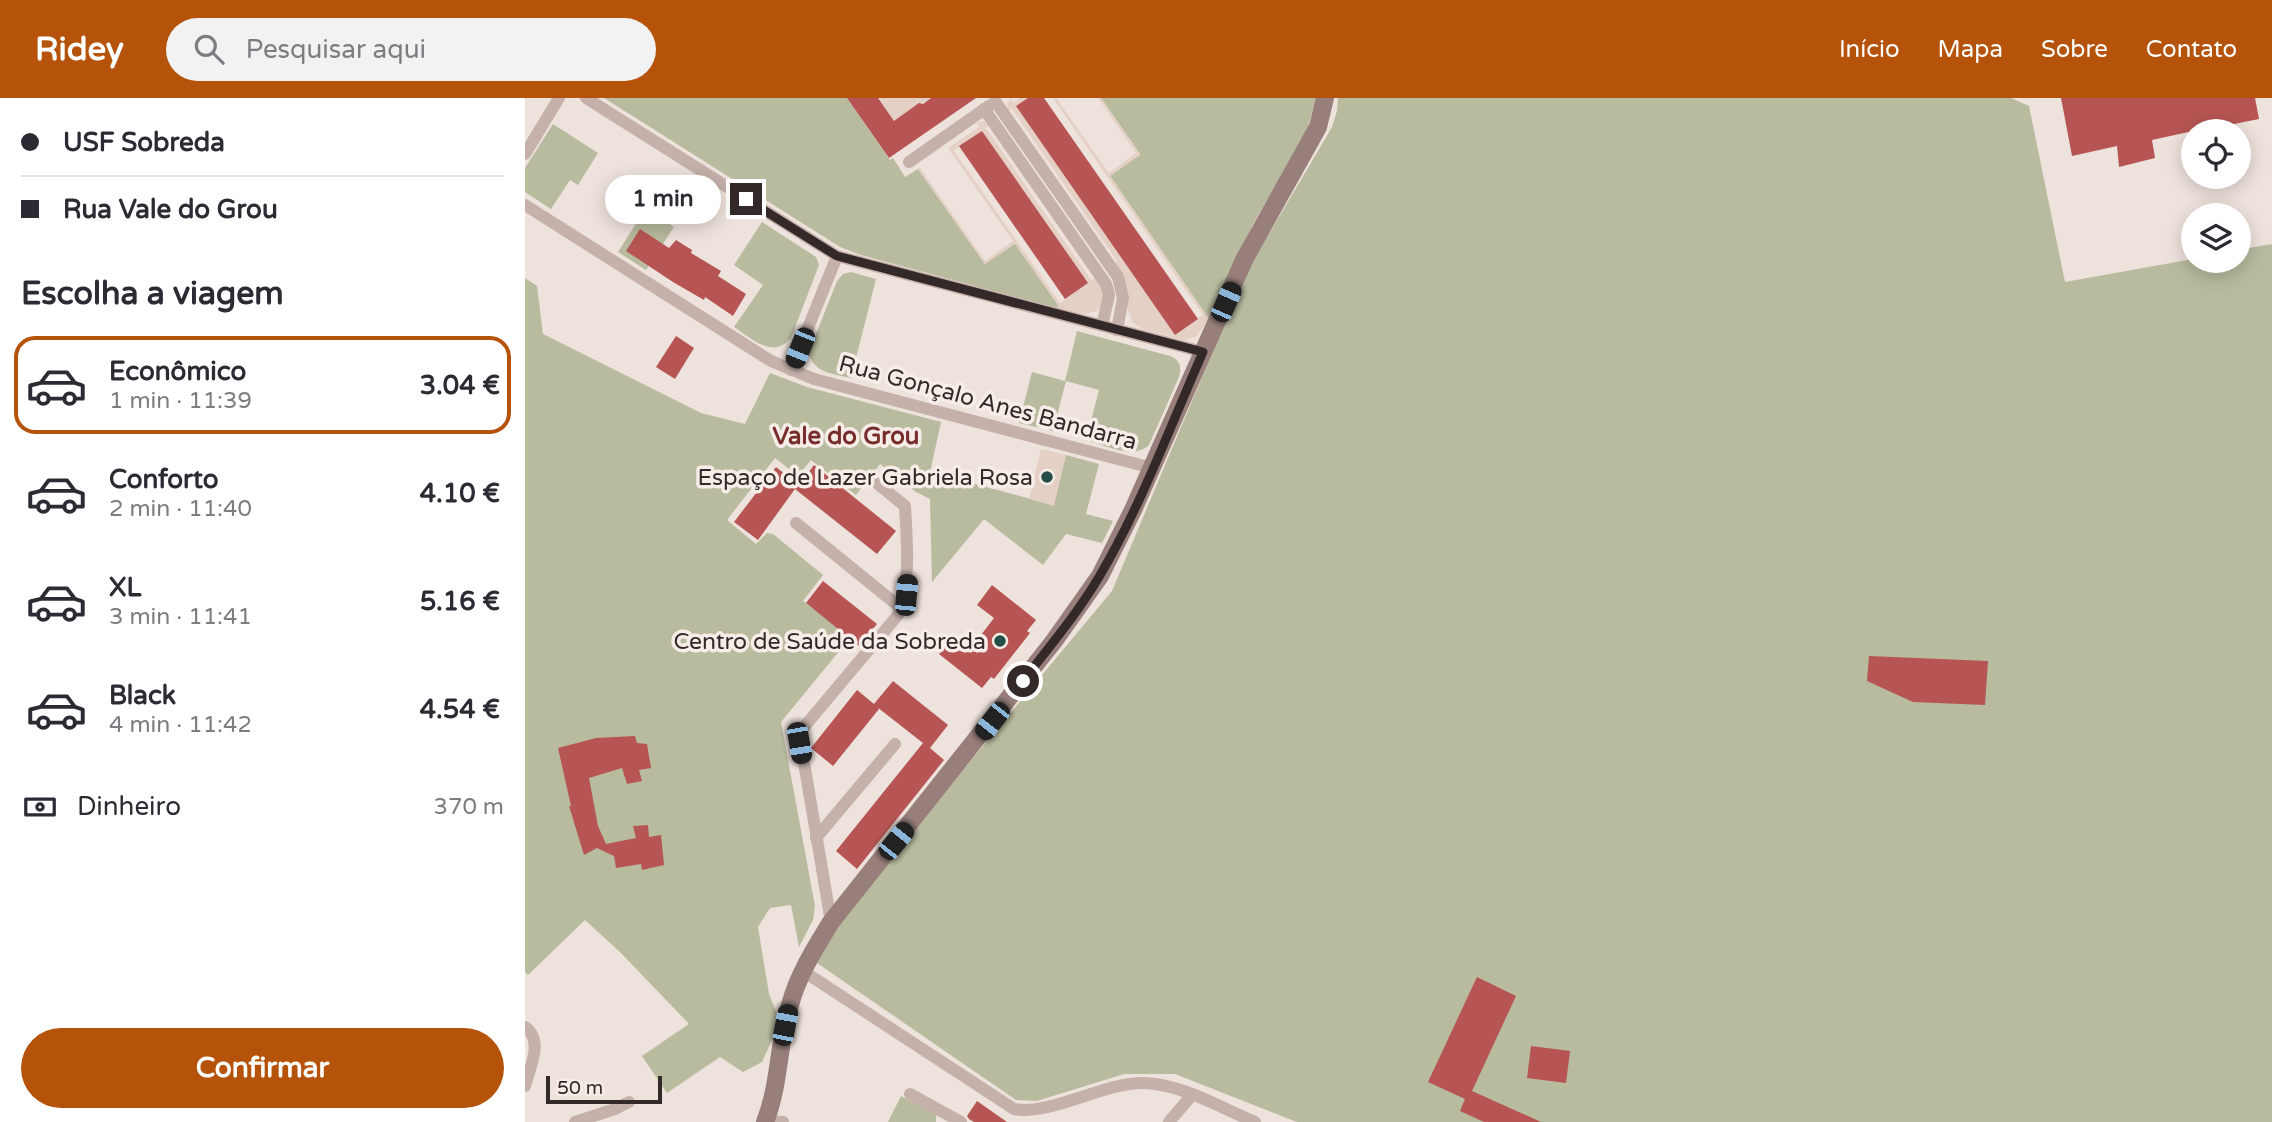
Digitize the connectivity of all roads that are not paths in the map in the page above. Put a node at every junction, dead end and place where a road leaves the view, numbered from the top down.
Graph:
1 (559, 98) edge
2 (586, 98) edge
3 (1325, 98) edge
4 (993, 103) edge
5 (525, 154) edge
6 (909, 162) dead end
7 (525, 205) edge
8 (837, 256) junction
9 (1102, 326) junction
10 (1117, 330) junction
11 (1203, 352) junction
12 (791, 370) junction
13 (1152, 468) junction
14 (879, 484) dead end
15 (796, 523) dead end
16 (901, 608) junction
17 (895, 744) dead end
18 (816, 838) junction
19 (831, 922) junction
20 (803, 971) junction
21 (525, 1027) edge
22 (525, 1086) edge
23 (910, 1094) dead end
24 (1192, 1095) junction
25 (629, 1102) dead end
26 (1021, 1116) edge
27 (772, 1121) edge
28 (575, 1122) edge
29 (961, 1122) edge
30 (1169, 1122) edge
31 (1255, 1122) edge

1 - 5 street
2 - 8 street
3 - 11 main road
4 - 6 street
4 - 9 street
4 - 10 street
7 - 12 street, Rua Gonçalo Anes Bandarra
8 - 9 street
8 - 12 street
9 - 10 street
10 - 11 street
11 - 13 main road
12 - 13 street, Rua Gonçalo Anes Bandarra
13 - 19 main road
14 - 16 street
15 - 16 street
16 - 18 street
17 - 18 street
18 - 19 street
19 - 20 main road
20 - 26 street
20 - 27 main road
21 - 22 street
23 - 29 street
24 - 26 street
24 - 30 street
24 - 31 street
25 - 28 street

